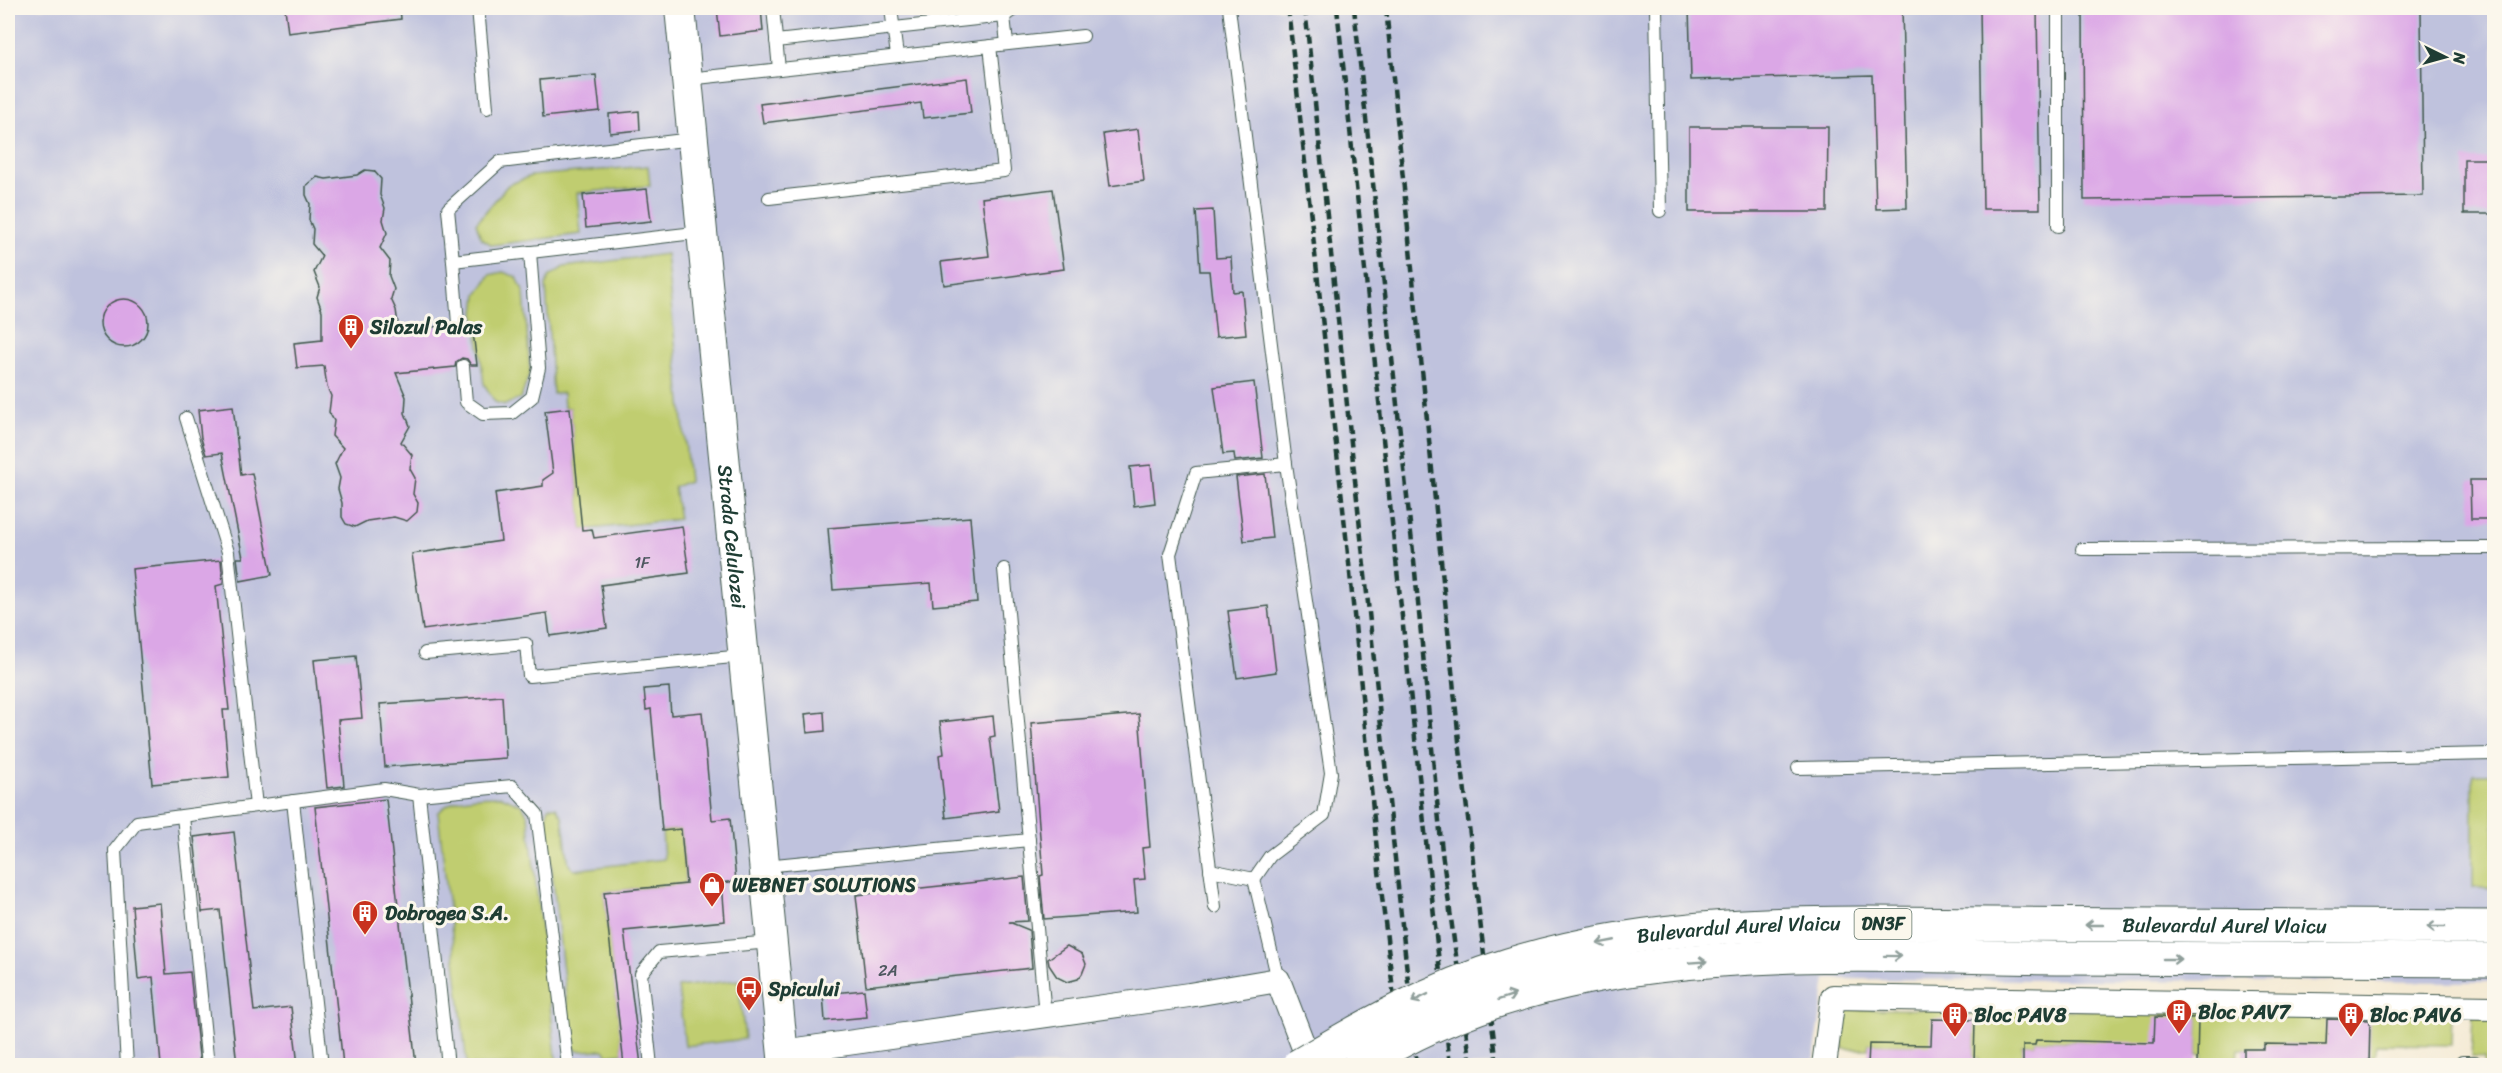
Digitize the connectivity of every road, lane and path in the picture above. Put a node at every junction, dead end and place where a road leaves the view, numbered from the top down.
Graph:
1 (478, 8) edge
2 (680, 8) edge
3 (773, 8) edge
4 (891, 8) edge
5 (1016, 8) edge
6 (1229, 8) edge
7 (1656, 8) edge
8 (2058, 8) edge
9 (1004, 16) junction
10 (894, 28) junction
11 (1083, 36) dead end
12 (776, 41) junction
13 (1008, 45) junction
14 (990, 46) junction
15 (897, 56) junction
16 (779, 69) junction
17 (688, 79) junction
18 (487, 108) dead end
19 (693, 138) junction
20 (769, 198) dead end
21 (1660, 211) dead end
22 (2058, 226) dead end
23 (702, 232) junction
24 (530, 252) junction
25 (453, 261) junction
26 (458, 324) dead end
27 (463, 366) dead end
28 (186, 418) dead end
29 (1286, 464) junction
30 (2494, 548) edge
31 (2082, 549) dead end
32 (1004, 569) dead end
33 (425, 653) dead end
34 (744, 656) junction
35 (2494, 754) edge
36 (1798, 768) dead end
37 (419, 795) junction
38 (293, 801) junction
39 (256, 806) junction
40 (183, 816) junction
41 (1029, 840) junction
42 (764, 866) junction
43 (1210, 870) junction
44 (1254, 879) junction
45 (1215, 908) dead end
46 (2494, 927) edge
47 (771, 942) junction
48 (2494, 960) edge
49 (1278, 980) junction
50 (2494, 1008) edge
51 (1045, 1015) junction
52 (784, 1059) edge
53 (128, 1065) edge
54 (208, 1065) edge
55 (322, 1065) edge
56 (448, 1065) edge
57 (568, 1065) edge
58 (651, 1065) edge
59 (1298, 1065) edge
60 (1311, 1065) edge
61 (1359, 1065) edge
62 (1824, 1065) edge

1 - 18 lane
2 - 17 street, Strada Celulozei
3 - 12 lane
4 - 10 lane
5 - 9 lane
6 - 29 lane
7 - 21 lane
8 - 22 lane
9 - 10 lane
9 - 13 lane
10 - 12 lane
10 - 15 lane
11 - 13 lane
12 - 16 lane
13 - 14 lane
14 - 15 lane
14 - 20 lane
15 - 16 lane
16 - 17 lane
17 - 19 street, Strada Celulozei
19 - 23 street, Strada Celulozei
19 - 25 lane
23 - 24 lane
23 - 34 street, Strada Celulozei
24 - 25 lane
24 - 27 lane
25 - 26 lane
28 - 39 lane
29 - 43 lane
29 - 44 lane
30 - 31 lane
32 - 41 lane
33 - 34 lane
34 - 42 street, Strada Celulozei
35 - 36 lane
37 - 38 lane
37 - 56 lane
37 - 57 lane
38 - 39 lane
38 - 55 lane
39 - 40 lane
40 - 53 lane
40 - 54 lane
41 - 42 lane
41 - 51 lane
42 - 47 street, Strada Celulozei
43 - 44 lane
43 - 45 lane
44 - 49 lane
46 -> 59 main road, Bulevardul Aurel Vlaicu / DN3F, bridge
47 - 52 street, Strada Celulozei
47 - 58 lane
61 -> 48 main road, Bulevardul Aurel Vlaicu / DN3F, bridge
49 - 51 street
49 - 60 street
50 - 62 street
51 - 52 street

